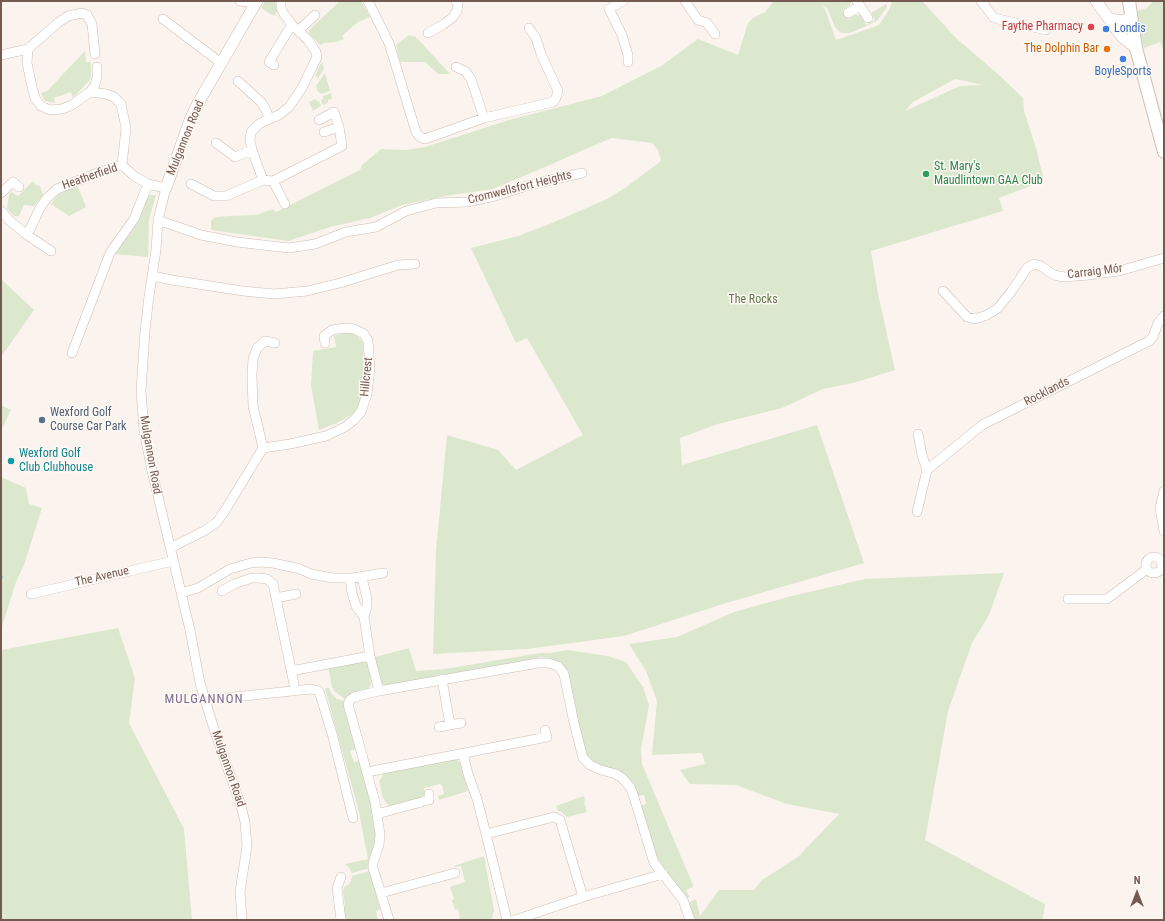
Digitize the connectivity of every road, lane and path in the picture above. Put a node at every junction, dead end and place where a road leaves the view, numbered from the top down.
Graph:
1 (240, 1) edge
2 (281, 1) edge
3 (368, 1) edge
4 (456, 1) edge
5 (623, 1) edge
6 (685, 1) edge
7 (981, 1) edge
8 (1096, 1) edge
9 (1129, 1) edge
10 (256, 2) edge
11 (859, 3) edge
12 (848, 13) dead end
13 (315, 15) dead end
14 (868, 18) dead end
15 (1132, 18) junction
16 (163, 19) dead end
17 (1109, 19) junction
18 (295, 28) junction
19 (529, 28) dead end
20 (1046, 30) dead end
21 (428, 33) dead end
22 (715, 34) dead end
23 (1136, 48) junction
24 (28, 49) junction
25 (95, 54) dead end
26 (1, 55) edge
27 (628, 62) dead end
28 (221, 63) junction
29 (274, 65) dead end
30 (97, 67) dead end
31 (456, 67) dead end
32 (238, 81) dead end
33 (90, 92) junction
34 (269, 118) junction
35 (484, 118) junction
36 (319, 120) dead end
37 (339, 127) junction
38 (324, 132) dead end
39 (216, 144) dead end
40 (252, 150) junction
41 (1164, 152) edge
42 (122, 165) junction
43 (582, 173) dead end
44 (262, 180) junction
45 (273, 181) junction
46 (148, 184) junction
47 (191, 184) dead end
48 (20, 187) dead end
49 (166, 188) junction
50 (1, 193) edge
51 (285, 204) dead end
52 (1, 211) edge
53 (158, 220) junction
54 (27, 235) junction
55 (51, 251) dead end
56 (1164, 258) edge
57 (415, 264) dead end
58 (153, 276) junction
59 (943, 292) dead end
60 (1164, 316) edge
61 (276, 343) dead end
62 (326, 344) dead end
63 (72, 354) dead end
64 (918, 434) dead end
65 (263, 448) junction
66 (927, 470) junction
67 (1164, 491) edge
68 (917, 512) dead end
69 (1164, 531) edge
70 (170, 548) junction
71 (1162, 558) edge
72 (173, 561) junction
73 (383, 573) dead end
74 (362, 577) junction
75 (350, 578) junction
76 (222, 591) dead end
77 (181, 593) junction
78 (31, 594) dead end
79 (296, 594) dead end
80 (276, 598) junction
81 (1068, 599) dead end
82 (364, 617) junction
83 (370, 656) junction
84 (291, 671) junction
85 (442, 680) junction
86 (294, 684) dead end
87 (379, 692) junction
88 (205, 700) junction
89 (461, 723) dead end
90 (450, 725) junction
91 (439, 727) dead end
92 (545, 730) dead end
93 (463, 754) junction
94 (367, 772) junction
95 (429, 794) dead end
96 (377, 814) junction
97 (353, 818) dead end
98 (486, 834) junction
99 (663, 874) junction
100 (341, 876) dead end
101 (453, 877) dead end
102 (381, 893) junction
103 (583, 897) junction
104 (386, 918) edge
105 (242, 920) edge
106 (341, 920) edge
107 (507, 920) edge
108 (515, 920) edge
109 (690, 920) edge

1 - 10 street
2 - 18 street
3 - 35 street
4 - 21 street
5 - 27 street
6 - 22 street
7 - 20 street
8 - 17 street
9 - 15 main road
10 - 28 street, Mulgannon Road
11 - 12 street
11 - 14 street
13 - 18 street
15 - 17 street
15 - 23 main road
16 - 28 street
17 - 23 street
18 - 29 street
18 - 34 street
19 - 35 street
23 - 41 main road
24 - 25 street
24 - 26 street
24 - 33 street
28 - 49 street, Mulgannon Road
30 - 33 street
31 - 35 street
32 - 34 street
33 - 42 street
34 - 40 street
36 - 37 street
37 - 38 street
37 - 45 street
39 - 40 street
40 - 44 street
42 - 46 street, Heatherfield
42 - 54 street, Heatherfield
43 - 53 street, Cromwellsfort Heights
44 - 45 street
44 - 47 street
45 - 51 street
46 - 49 street, Heatherfield
46 - 63 street
48 - 50 street
49 - 53 street, Mulgannon Road
52 - 54 street
53 - 58 street, Mulgannon Road
54 - 55 street
56 - 59 street, Carraig Mór
57 - 58 street
58 - 70 street, Mulgannon Road
60 - 66 street, Rocklands
61 - 65 street
62 - 65 street, Hillcrest
64 - 66 street
65 - 70 street
66 - 68 street
67 - 69 street
70 - 72 street, Mulgannon Road
71 - 81 street
72 - 77 street, Mulgannon Road
72 - 78 street, The Avenue
73 - 74 street
74 - 75 street
74 - 82 street
75 - 77 street
75 - 82 street
76 - 80 street
77 - 88 street, Mulgannon Road
79 - 80 street
80 - 84 street
82 - 83 street
83 - 84 street
83 - 87 street
84 - 86 street
85 - 87 street
85 - 90 street
85 - 99 street
87 - 94 street
88 - 97 street
88 - 105 street, Mulgannon Road
89 - 90 street
90 - 91 street
92 - 93 street
93 - 94 street
93 - 98 street
94 - 96 street
95 - 96 street
96 - 102 street
98 - 103 street
98 - 107 street
99 - 103 street
99 - 109 street
100 - 106 street
101 - 102 street
102 - 104 street
103 - 108 street

